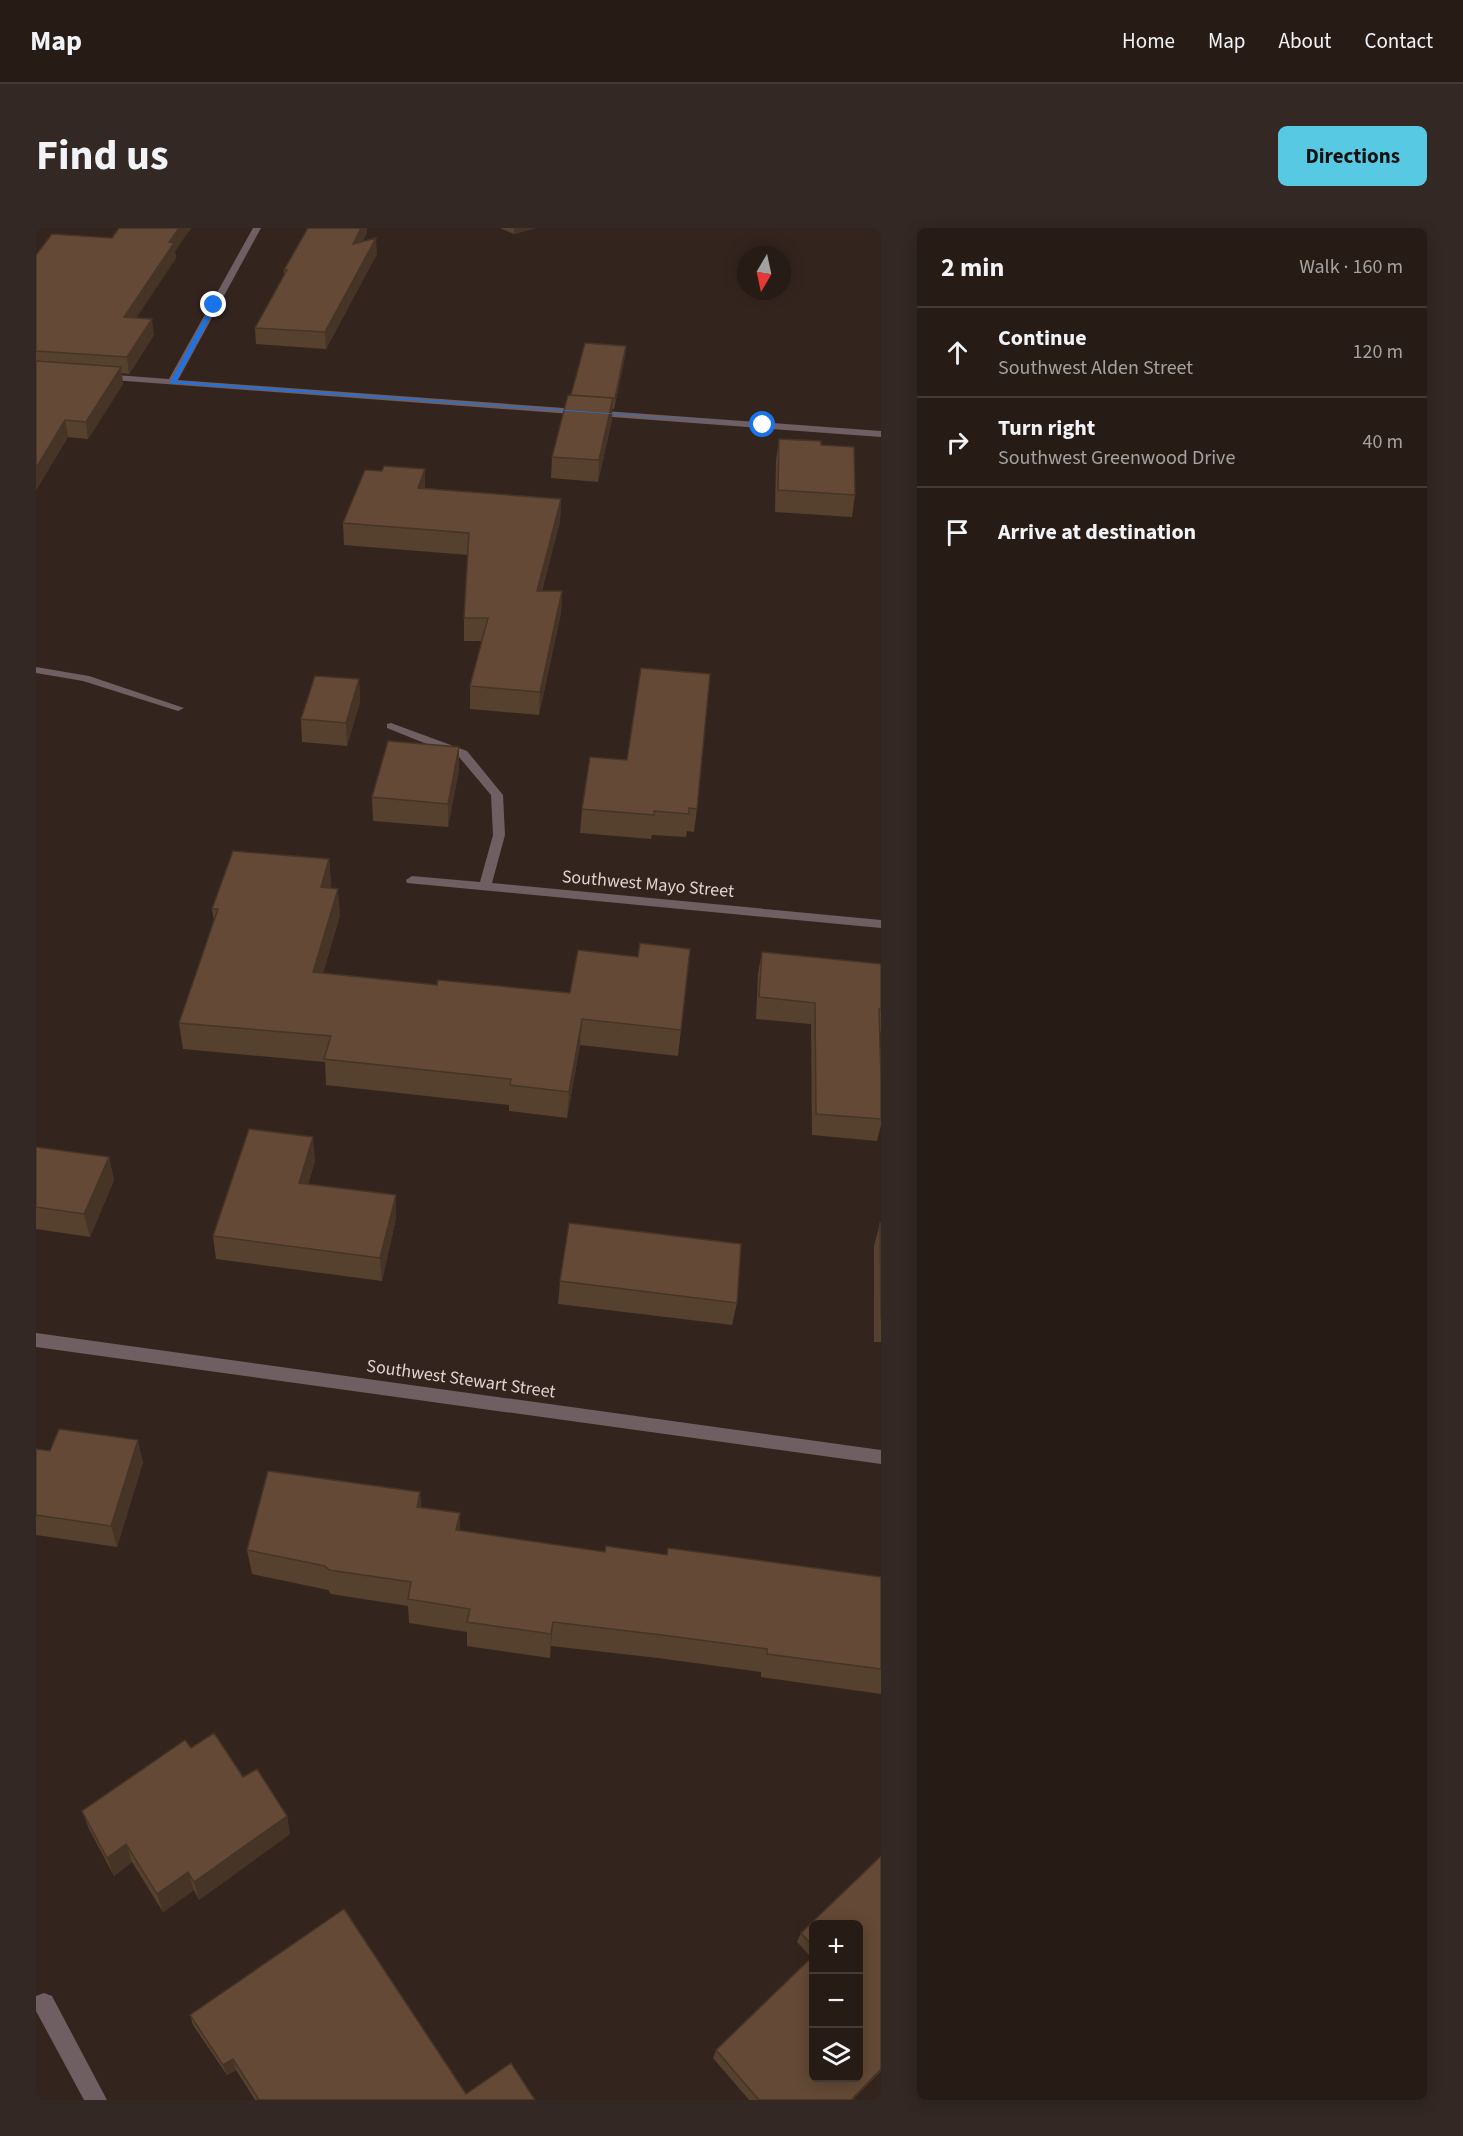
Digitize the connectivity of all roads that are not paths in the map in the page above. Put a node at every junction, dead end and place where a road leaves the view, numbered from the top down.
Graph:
1 (256, 228) edge
2 (93, 376) edge
3 (172, 382) junction
4 (881, 434) edge
5 (36, 670) edge
6 (178, 708) dead end
7 (391, 726) dead end
8 (412, 880) dead end
9 (484, 887) junction
10 (881, 924) edge
11 (36, 1340) edge
12 (881, 1457) edge
13 (44, 2004) dead end
14 (96, 2100) edge

1 - 3 street
2 - 3 street
3 - 4 street
5 - 6 street
7 - 9 street
8 - 9 street, Southwest Mayo Street
9 - 10 street, Southwest Mayo Street
11 - 12 street, Southwest Stewart Street
13 - 14 street

